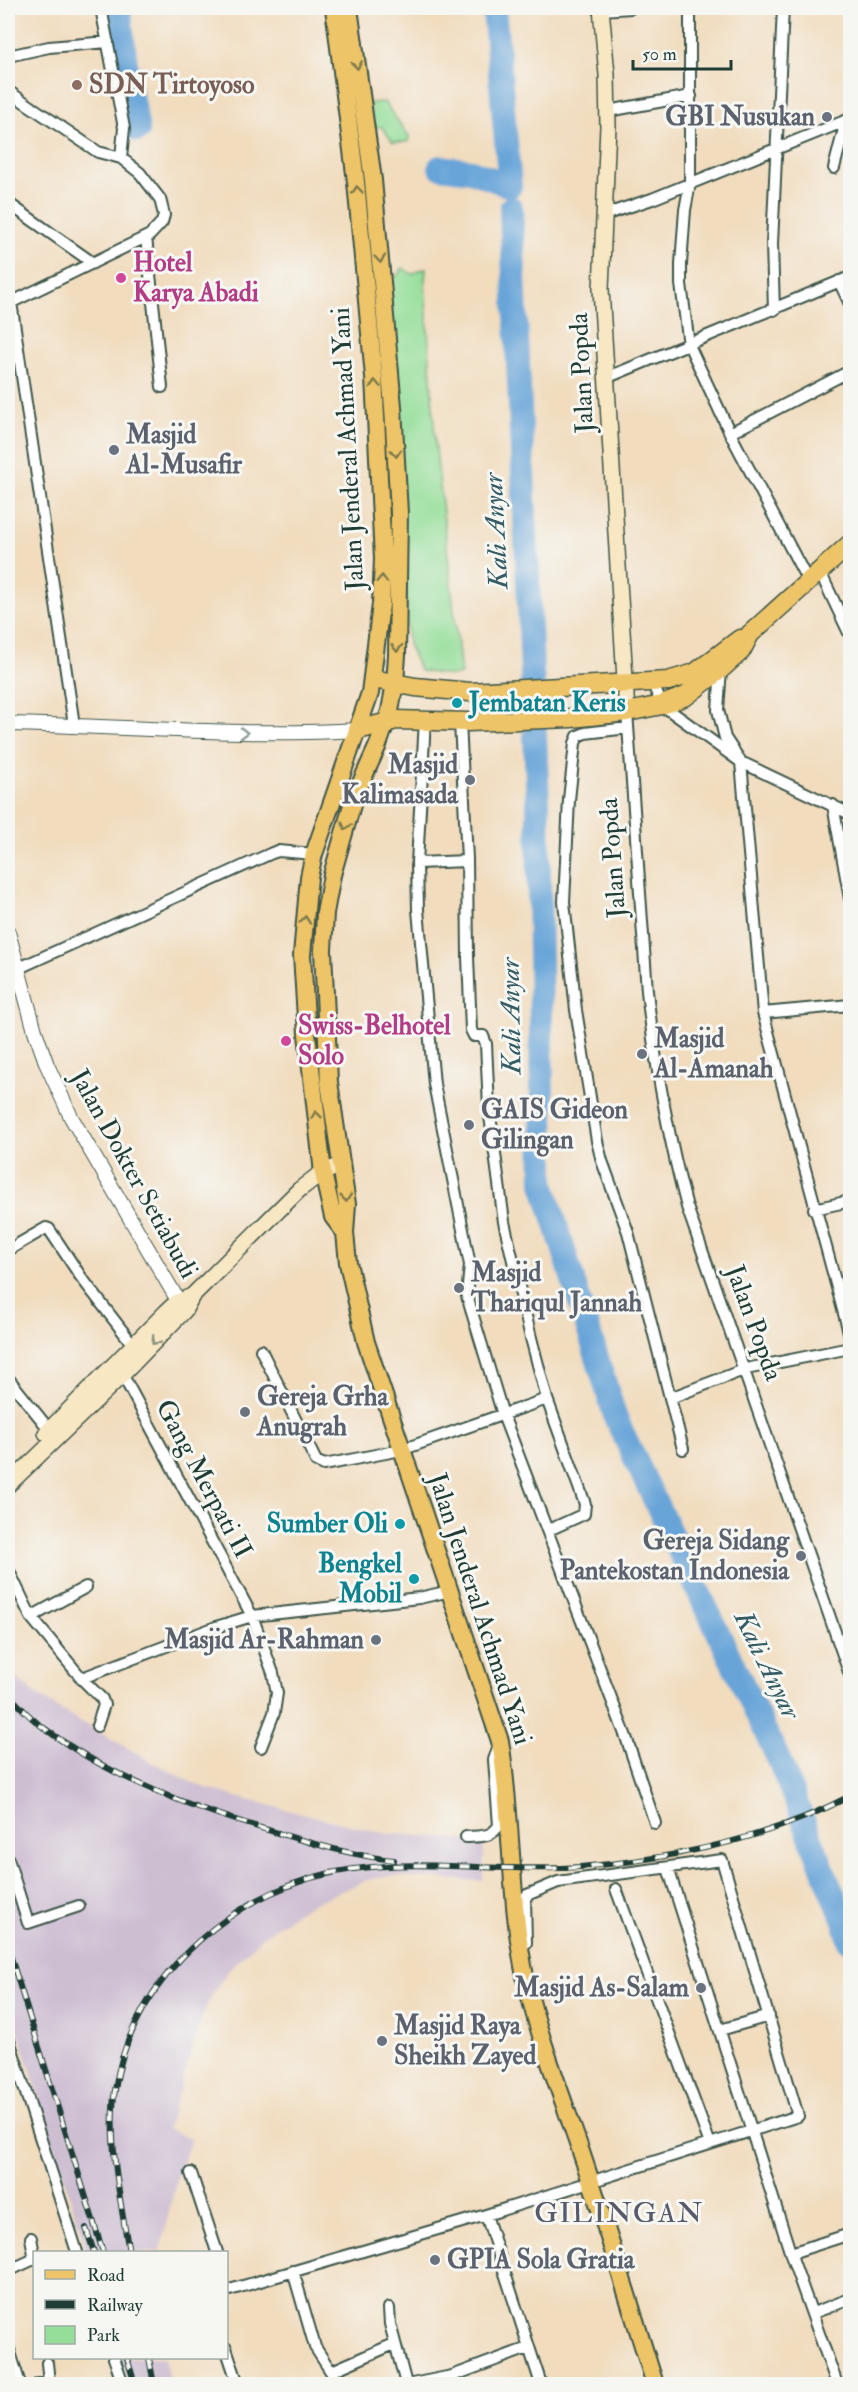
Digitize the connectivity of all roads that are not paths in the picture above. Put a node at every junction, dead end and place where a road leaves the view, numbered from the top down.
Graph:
1 (101, 8) edge
2 (334, 8) edge
3 (349, 8) edge
4 (631, 8) edge
5 (690, 8) edge
6 (783, 8) edge
7 (601, 9) edge
8 (108, 42) junction
9 (8, 56) edge
10 (8, 91) edge
11 (691, 96) junction
12 (608, 111) junction
13 (848, 120) edge
14 (359, 133) junction
15 (776, 148) junction
16 (121, 158) junction
17 (834, 168) dead end
18 (690, 183) junction
19 (8, 204) edge
20 (604, 215) junction
21 (146, 237) junction
22 (93, 263) junction
23 (850, 277) edge
24 (839, 281) junction
25 (9, 303) edge
26 (850, 304) edge
27 (774, 310) junction
28 (689, 345) junction
29 (850, 370) edge
30 (606, 378) junction
31 (162, 387) dead end
32 (730, 433) junction
33 (850, 544) edge
34 (814, 578) junction
35 (850, 635) edge
36 (719, 663) junction
37 (373, 679) junction
38 (652, 682) junction
39 (395, 683) junction
40 (626, 684) junction
41 (662, 705) junction
42 (425, 720) junction
43 (628, 720) junction
44 (386, 722) junction
45 (464, 722) junction
46 (8, 724) edge
47 (74, 725) junction
48 (358, 730) junction
49 (741, 762) junction
50 (344, 763) junction
51 (366, 771) junction
52 (833, 805) junction
53 (850, 814) edge
54 (314, 854) junction
55 (467, 861) junction
56 (417, 863) junction
57 (850, 899) edge
58 (8, 932) edge
59 (12, 971) edge
60 (850, 1005) edge
61 (763, 1013) junction
62 (342, 1164) junction
63 (323, 1173) junction
64 (850, 1201) edge
65 (814, 1209) junction
66 (345, 1233) junction
67 (10, 1249) dead end
68 (185, 1303) junction
69 (850, 1336) edge
70 (134, 1346) junction
71 (850, 1348) edge
72 (261, 1350) dead end
73 (119, 1369) junction
74 (746, 1369) junction
75 (8, 1378) edge
76 (670, 1398) junction
77 (547, 1399) junction
78 (503, 1415) junction
79 (52, 1434) junction
80 (683, 1449) dead end
81 (401, 1450) junction
82 (8, 1471) edge
83 (8, 1485) edge
84 (549, 1530) junction
85 (8, 1569) edge
86 (86, 1587) dead end
87 (450, 1590) junction
88 (252, 1616) junction
89 (31, 1617) junction
90 (850, 1675) edge
91 (82, 1678) junction
92 (97, 1726) dead end
93 (500, 1741) junction
94 (261, 1747) dead end
95 (655, 1823) dead end
96 (466, 1838) dead end
97 (8, 1859) edge
98 (668, 1868) junction
99 (616, 1889) dead end
100 (79, 1906) dead end
101 (526, 1980) junction
102 (769, 2016) junction
103 (720, 2030) junction
104 (8, 2037) edge
105 (752, 2130) junction
106 (710, 2144) junction
107 (191, 2173) dead end
108 (590, 2181) junction
109 (486, 2215) junction
110 (850, 2234) edge
111 (31, 2238) dead end
112 (33, 2251) edge
113 (76, 2251) edge
114 (217, 2251) edge
115 (791, 2253) junction
116 (33, 2256) edge
117 (8, 2271) edge
118 (293, 2271) junction
119 (228, 2287) edge
120 (850, 2299) edge
121 (389, 2308) dead end
122 (813, 2313) junction
123 (394, 2344) junction
124 (8, 2346) edge
125 (528, 2348) junction
126 (228, 2354) edge
127 (114, 2359) edge
128 (46, 2363) dead end
129 (332, 2371) junction
130 (20, 2385) edge
131 (38, 2385) edge
132 (123, 2385) edge
133 (238, 2385) edge
134 (339, 2385) edge
135 (406, 2385) edge
136 (412, 2385) edge
137 (540, 2385) edge
138 (655, 2385) edge
139 (837, 2385) edge

1 - 8 street
2 - 14 main road, Jalan Jenderal Achmad Yani
3 -> 14 main road, Jalan Jenderal Achmad Yani
4 - 7 street
5 - 11 street
6 - 15 street
7 - 12 main road, Jalan Popda
8 - 9 street
8 - 16 street
10 - 16 street
11 - 12 street
11 - 18 street
12 - 20 main road, Jalan Popda
13 - 15 street
13 - 17 street
37 -> 14 main road, Jalan Jenderal Achmad Yani
14 -> 39 main road, Jalan Jenderal Achmad Yani
15 - 18 street
15 - 27 street
16 - 21 street
18 - 20 street
18 - 28 street
19 - 22 street
20 - 30 main road, Jalan Popda
21 - 22 street
21 - 31 street
22 - 25 street
23 - 24 street
24 - 26 street
24 - 27 street
25 - 47 street
27 - 28 street
28 - 30 street
28 - 32 street
29 - 32 street
30 - 40 main road, Jalan Popda
32 - 34 street
33 - 34 highway
34 - 35 street
34 - 36 highway
36 - 38 highway
36 - 41 highway
36 - 49 street
37 - 39 highway
37 - 48 main road, Jalan Jenderal Achmad Yani
38 - 40 highway
38 - 41 street
39 - 40 highway
39 - 44 main road, Jalan Jenderal Achmad Yani
40 - 43 main road, Jalan Popda
41 - 43 highway
41 - 49 street
42 - 44 highway
42 - 45 highway
42 - 56 street
43 - 45 highway
43 - 74 street, Jalan Popda
43 - 76 street
44 - 48 highway
44 - 51 main road, Jalan Jenderal Achmad Yani
45 - 55 street
46 - 47 street
47 -> 48 street
48 - 50 main road, Jalan Jenderal Achmad Yani
49 - 52 street
49 - 61 street
50 - 51 main road
50 - 54 main road, Jalan Jenderal Achmad Yani
51 -> 62 main road, Jalan Jenderal Achmad Yani
52 - 53 street
52 - 57 street
54 - 59 street
63 -> 54 main road, Jalan Jenderal Achmad Yani
55 - 56 street
55 - 77 street
56 - 78 street
58 - 59 street, Jalan Dokter Setiabudi
59 - 68 street, Jalan Dokter Setiabudi
60 - 61 street
61 - 65 street
62 - 63 main road
62 -> 66 main road, Jalan Jenderal Achmad Yani
63 - 66 main road, Jalan Jenderal Achmad Yani
63 - 68 main road
64 - 65 street
65 - 69 street
66 - 81 main road, Jalan Jenderal Achmad Yani
67 - 70 street
68 - 70 main road
68 -> 73 main road
70 - 73 main road
71 - 74 street
72 - 81 street
73 - 79 main road
73 - 88 street, Gang Merpati II
74 - 76 street
74 - 90 street, Jalan Popda
75 - 79 street
76 - 80 street
77 - 78 street
77 - 84 street
78 - 81 street
78 - 84 street
79 - 82 main road
79 - 83 main road
81 - 87 main road, Jalan Jenderal Achmad Yani
84 - 95 street
85 - 89 street
86 - 89 street
87 - 88 street
87 - 93 main road, Jalan Jenderal Achmad Yani
88 - 91 street
88 - 94 street, Gang Merpati II
89 - 91 street
91 - 92 street
93 - 96 street
93 - 101 main road, Jalan Jenderal Achmad Yani
97 - 100 street
98 - 101 street
98 - 102 street
98 - 103 street
99 - 106 street
101 - 108 main road, Jalan Jenderal Achmad Yani
102 - 103 street
102 - 105 street
103 - 105 street
104 - 113 street
105 - 106 street
105 - 115 street
106 - 108 street
107 - 114 street
108 - 109 street
108 - 138 main road, Jalan Jenderal Achmad Yani
109 - 118 street
109 - 125 street
110 - 115 street
111 - 112 street
115 - 122 street
116 - 117 street
118 - 119 street
118 - 129 street
120 - 122 street
121 - 123 street
122 - 139 street
123 - 129 street
123 - 135 street
124 - 130 street
125 - 136 street
125 - 137 street
126 - 133 street
127 - 132 street
128 - 131 street
129 - 134 street

